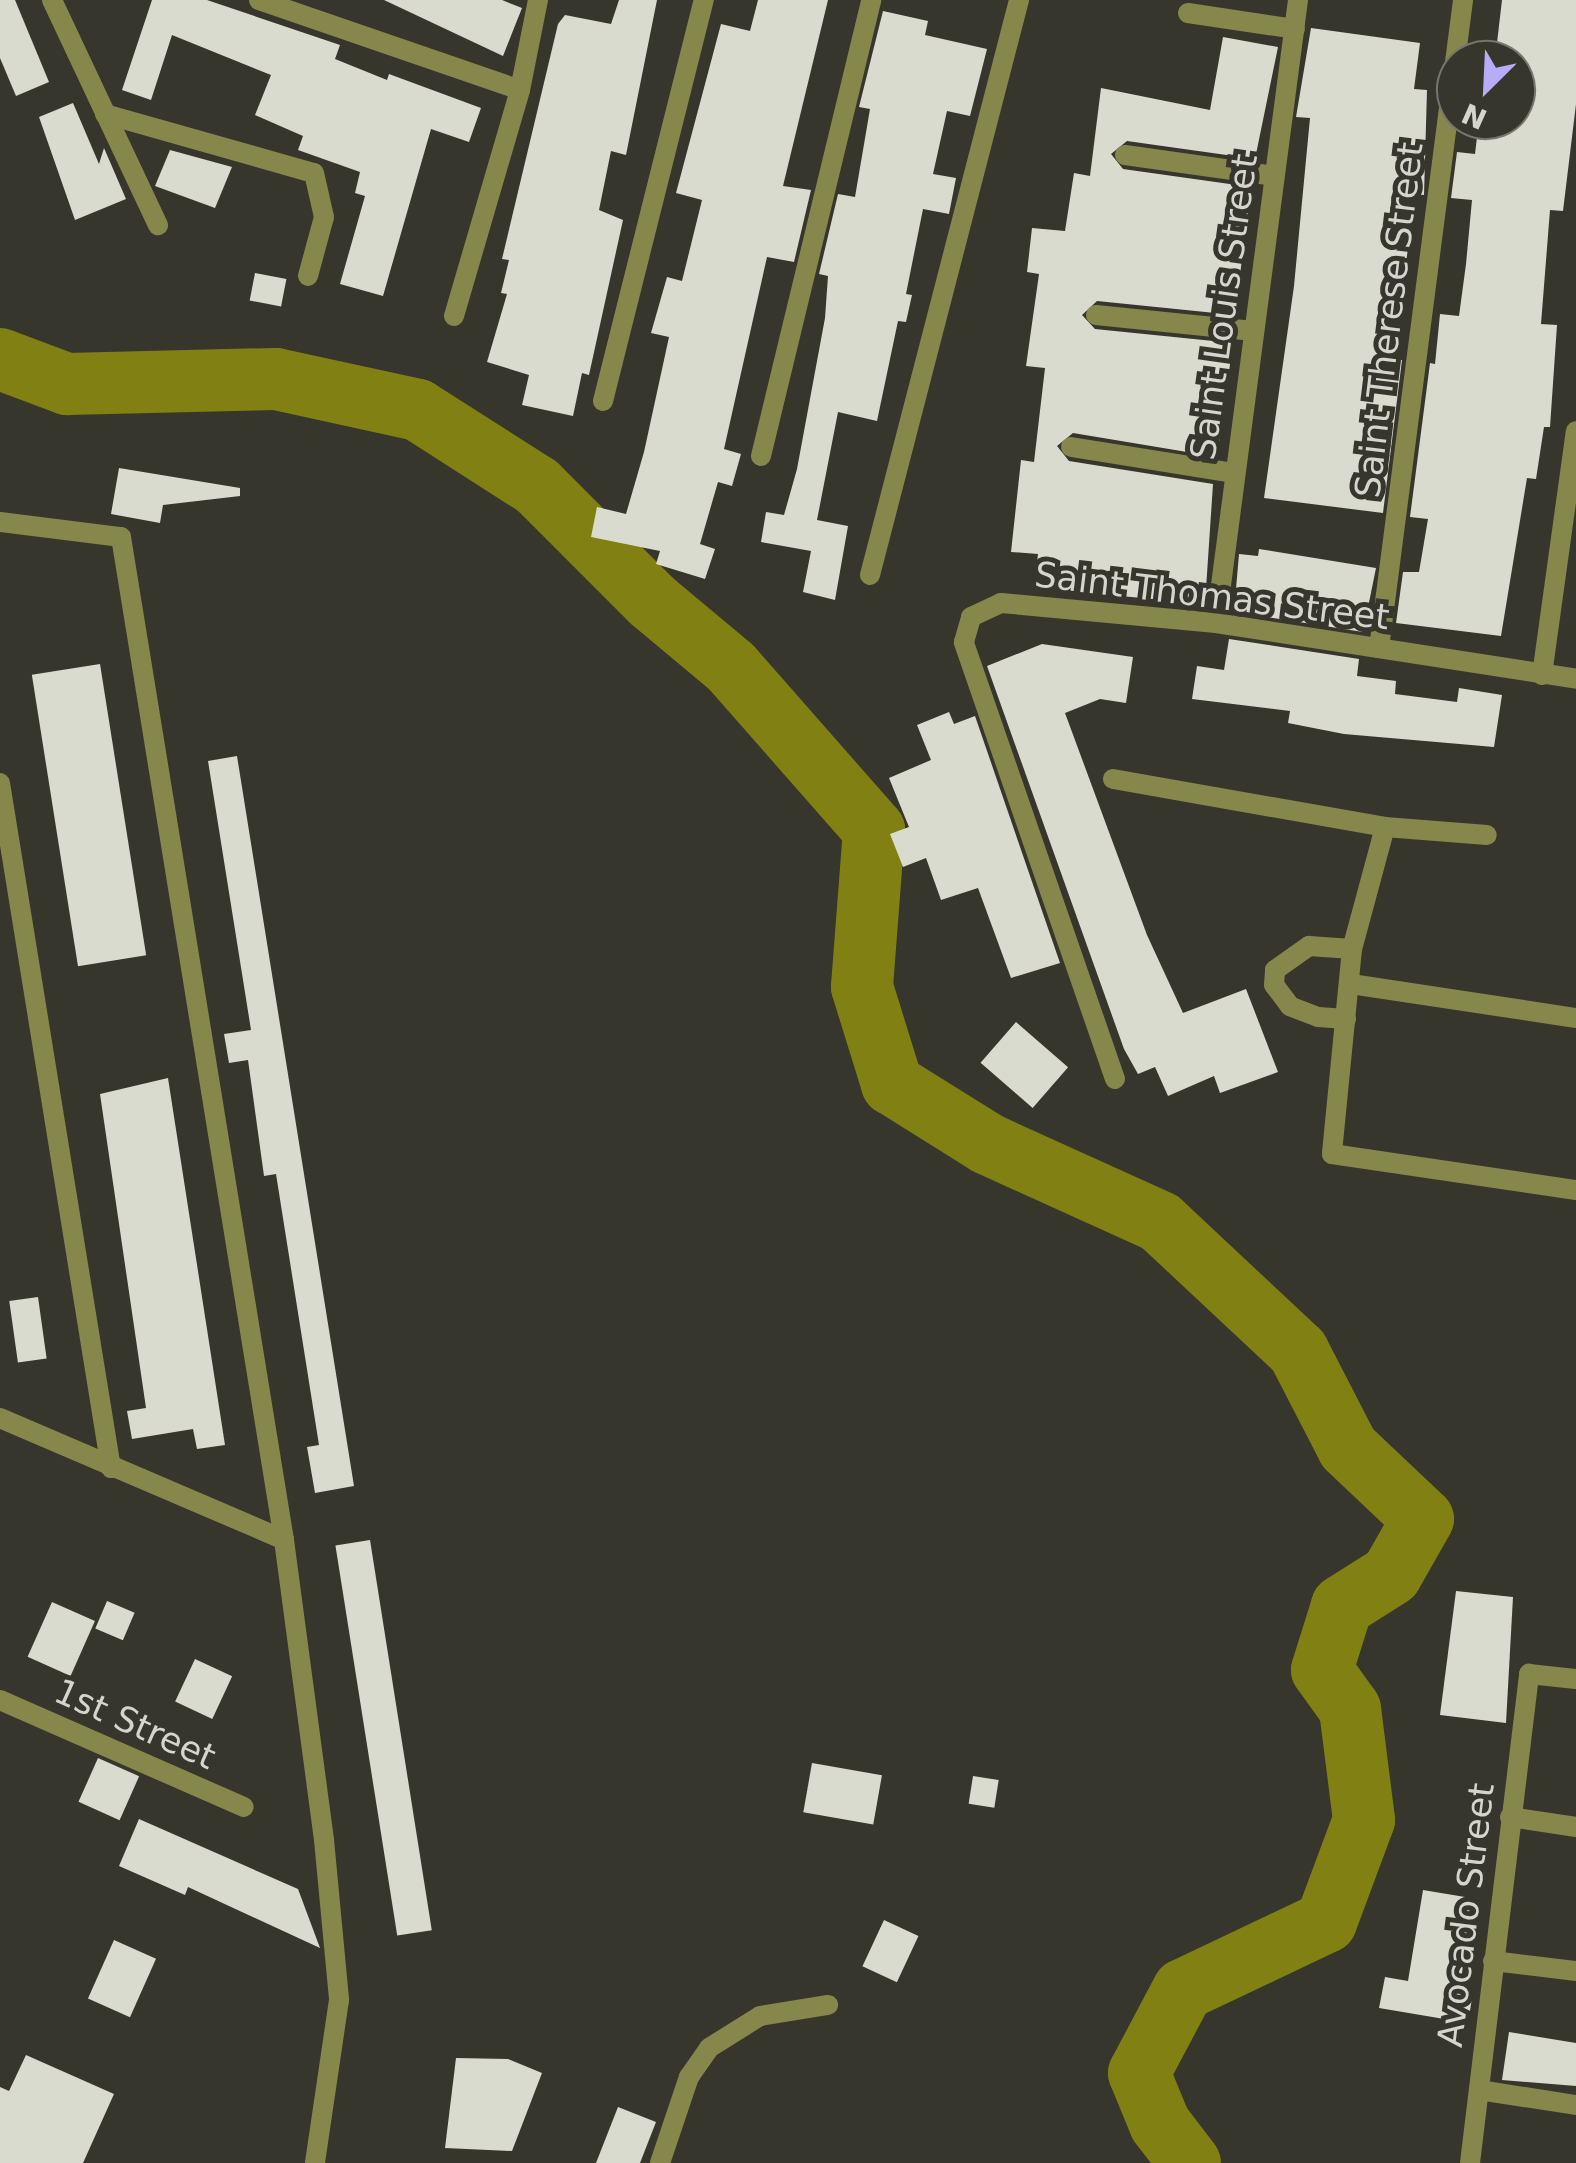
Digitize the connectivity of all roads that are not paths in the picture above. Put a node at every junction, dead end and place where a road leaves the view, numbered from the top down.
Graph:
1 (52, 0) edge
2 (259, 0) edge
3 (538, 0) edge
4 (704, 0) edge
5 (871, 0) edge
6 (1019, 0) edge
7 (1298, 0) edge
8 (1463, 0) edge
9 (1188, 13) dead end
10 (1294, 29) junction
11 (520, 90) junction
12 (105, 114) junction
13 (1125, 155) dead end
14 (1274, 176) junction
15 (158, 225) dead end
16 (308, 276) dead end
17 (454, 316) dead end
18 (1096, 316) dead end
19 (1253, 331) junction
20 (603, 401) dead end
21 (1576, 431) edge
22 (1071, 448) dead end
23 (761, 456) dead end
24 (1233, 473) junction
25 (1570, 518) edge
26 (0, 522) edge
27 (870, 575) dead end
28 (1216, 623) junction
29 (1378, 648) junction
30 (1542, 675) junction
31 (1576, 679) edge
32 (1114, 779) dead end
33 (0, 783) edge
34 (1385, 827) junction
35 (1486, 834) dead end
36 (1352, 949) junction
37 (1351, 984) junction
38 (1576, 1018) edge
39 (1346, 1019) junction
40 (1115, 1080) dead end
41 (1576, 1190) edge
42 (0, 1418) edge
43 (111, 1468) junction
44 (284, 1540) junction
45 (1576, 1679) edge
46 (0, 1700) edge
47 (244, 1807) dead end
48 (1510, 1818) junction
49 (1576, 1827) edge
50 (1493, 1962) junction
51 (1576, 1971) edge
52 (828, 2005) dead end
53 (1479, 2090) junction
54 (1576, 2105) edge
55 (315, 2163) edge
56 (660, 2163) edge
57 (1470, 2163) edge

1 - 12 street
2 - 11 street
3 - 11 street
4 - 20 street
5 - 23 street
6 - 27 street
7 - 10 street, Saint Louis Street
8 - 29 street, Saint Therese Street
9 - 10 street
10 - 14 street, Saint Louis Street
11 - 17 street
12 - 15 street
12 - 16 street
13 - 14 street
14 - 19 street, Saint Louis Street
18 - 19 street
19 - 24 street, Saint Louis Street
21 - 25 street
22 - 24 street
24 - 28 street, Saint Louis Street
25 - 30 street
26 - 44 street
28 - 29 street, Saint Thomas Street
28 - 40 street, Saint Thomas Street
29 - 30 street, Saint Thomas Street
30 - 31 street, Saint Thomas Street
32 - 34 street
33 - 43 street
34 - 35 street
34 - 36 street
36 - 37 street
36 - 39 street
37 - 38 street
37 - 39 street
39 - 41 street
42 - 43 street
43 - 44 street
44 - 55 street
45 - 48 street, Avocado Street
46 - 47 street, 1st Street
48 - 49 street
48 - 50 street, Avocado Street
50 - 51 street
50 - 53 street, Avocado Street
52 - 56 street
53 - 54 street
53 - 57 street, Avocado Street

